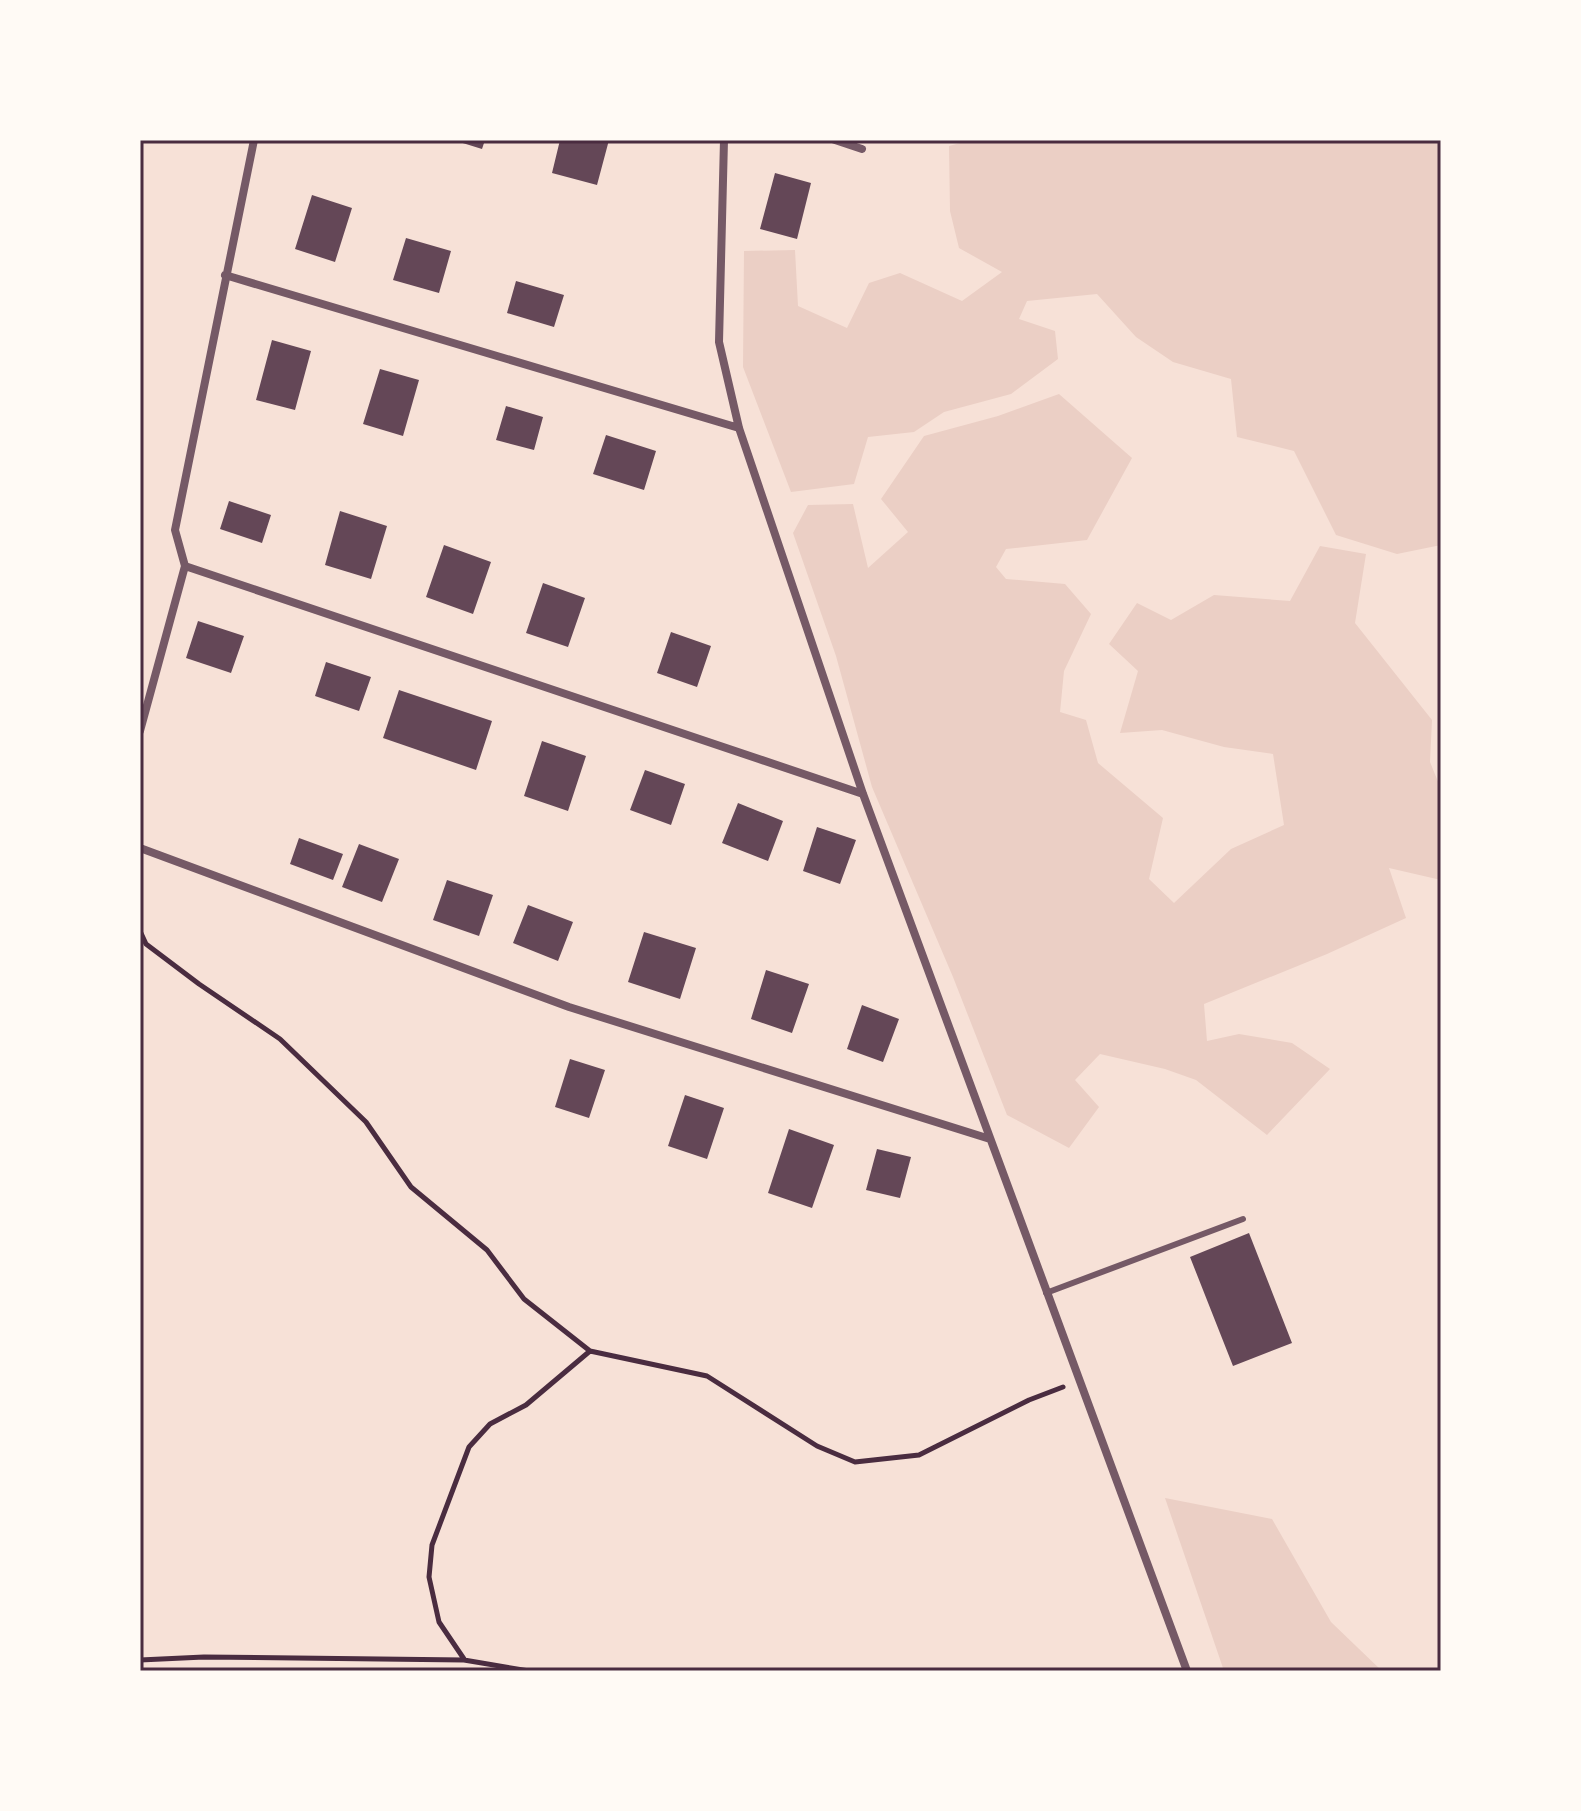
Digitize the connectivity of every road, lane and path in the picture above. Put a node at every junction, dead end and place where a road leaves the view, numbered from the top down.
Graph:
1 (254, 140) edge
2 (724, 140) edge
3 (835, 140) edge
4 (862, 149) dead end
5 (225, 275) junction
6 (739, 428) junction
7 (185, 566) junction
8 (140, 731) edge
9 (863, 794) junction
10 (140, 848) edge
11 (140, 931) edge
12 (990, 1139) junction
13 (1243, 1219) dead end
14 (1046, 1293) junction
15 (590, 1351) junction
16 (1079, 1380) junction
17 (140, 1660) edge
18 (464, 1660) junction
19 (529, 1671) edge
20 (1187, 1671) edge

1 - 5 street
2 - 6 street
3 - 4 street
5 - 6 street
5 - 7 street
6 - 9 street
7 - 8 street
7 - 9 street
9 - 12 street
10 - 12 street
11 - 15 path
12 - 14 street
13 - 14 lane
14 - 16 street
15 - 16 path
15 - 18 path
16 - 20 street
17 - 18 path
18 - 19 path

